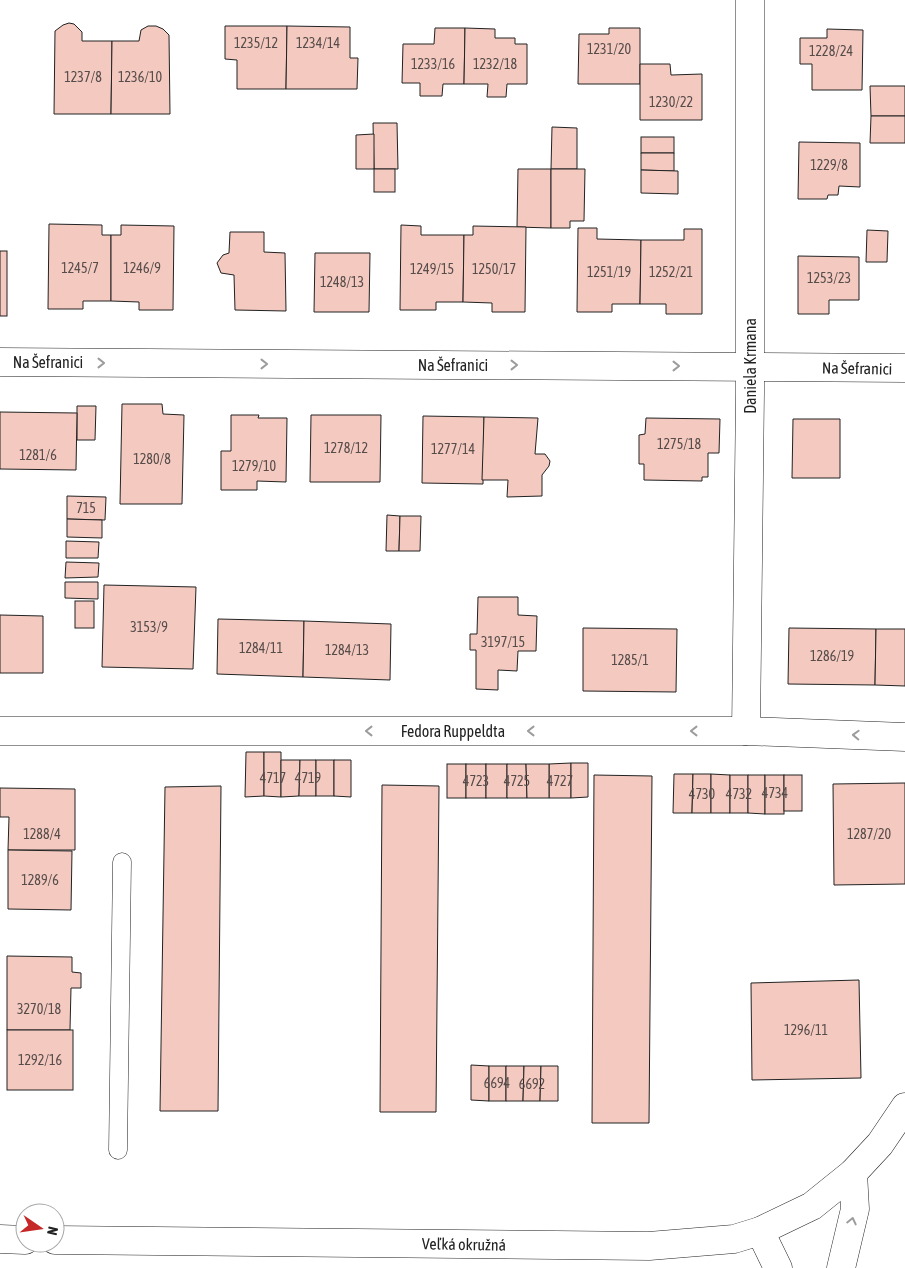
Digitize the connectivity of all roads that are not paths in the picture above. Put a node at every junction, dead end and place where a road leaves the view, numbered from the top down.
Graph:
1 (750, 0) edge
2 (0, 362) edge
3 (750, 367) junction
4 (905, 368) edge
5 (0, 731) edge
6 (746, 731) junction
7 (905, 737) edge
8 (122, 862) dead end
9 (905, 1107) edge
10 (118, 1150) dead end
11 (853, 1173) junction
12 (760, 1232) junction
13 (0, 1239) edge
14 (15, 1240) edge
15 (65, 1240) edge
16 (778, 1268) edge
17 (841, 1268) edge

1 - 3 street, Daniela Krmana
2 -> 3 street, Na Šefranici
3 - 4 street, Na Šefranici
3 - 6 street, Daniela Krmana
6 -> 5 street, Fedora Ruppeldta
7 -> 6 street, Fedora Ruppeldta
8 - 10 lane
9 - 11 street, Veľká okružná
11 - 12 street, Veľká okružná
17 -> 11 street
12 - 15 street, Veľká okružná
12 - 16 street
13 - 14 street

